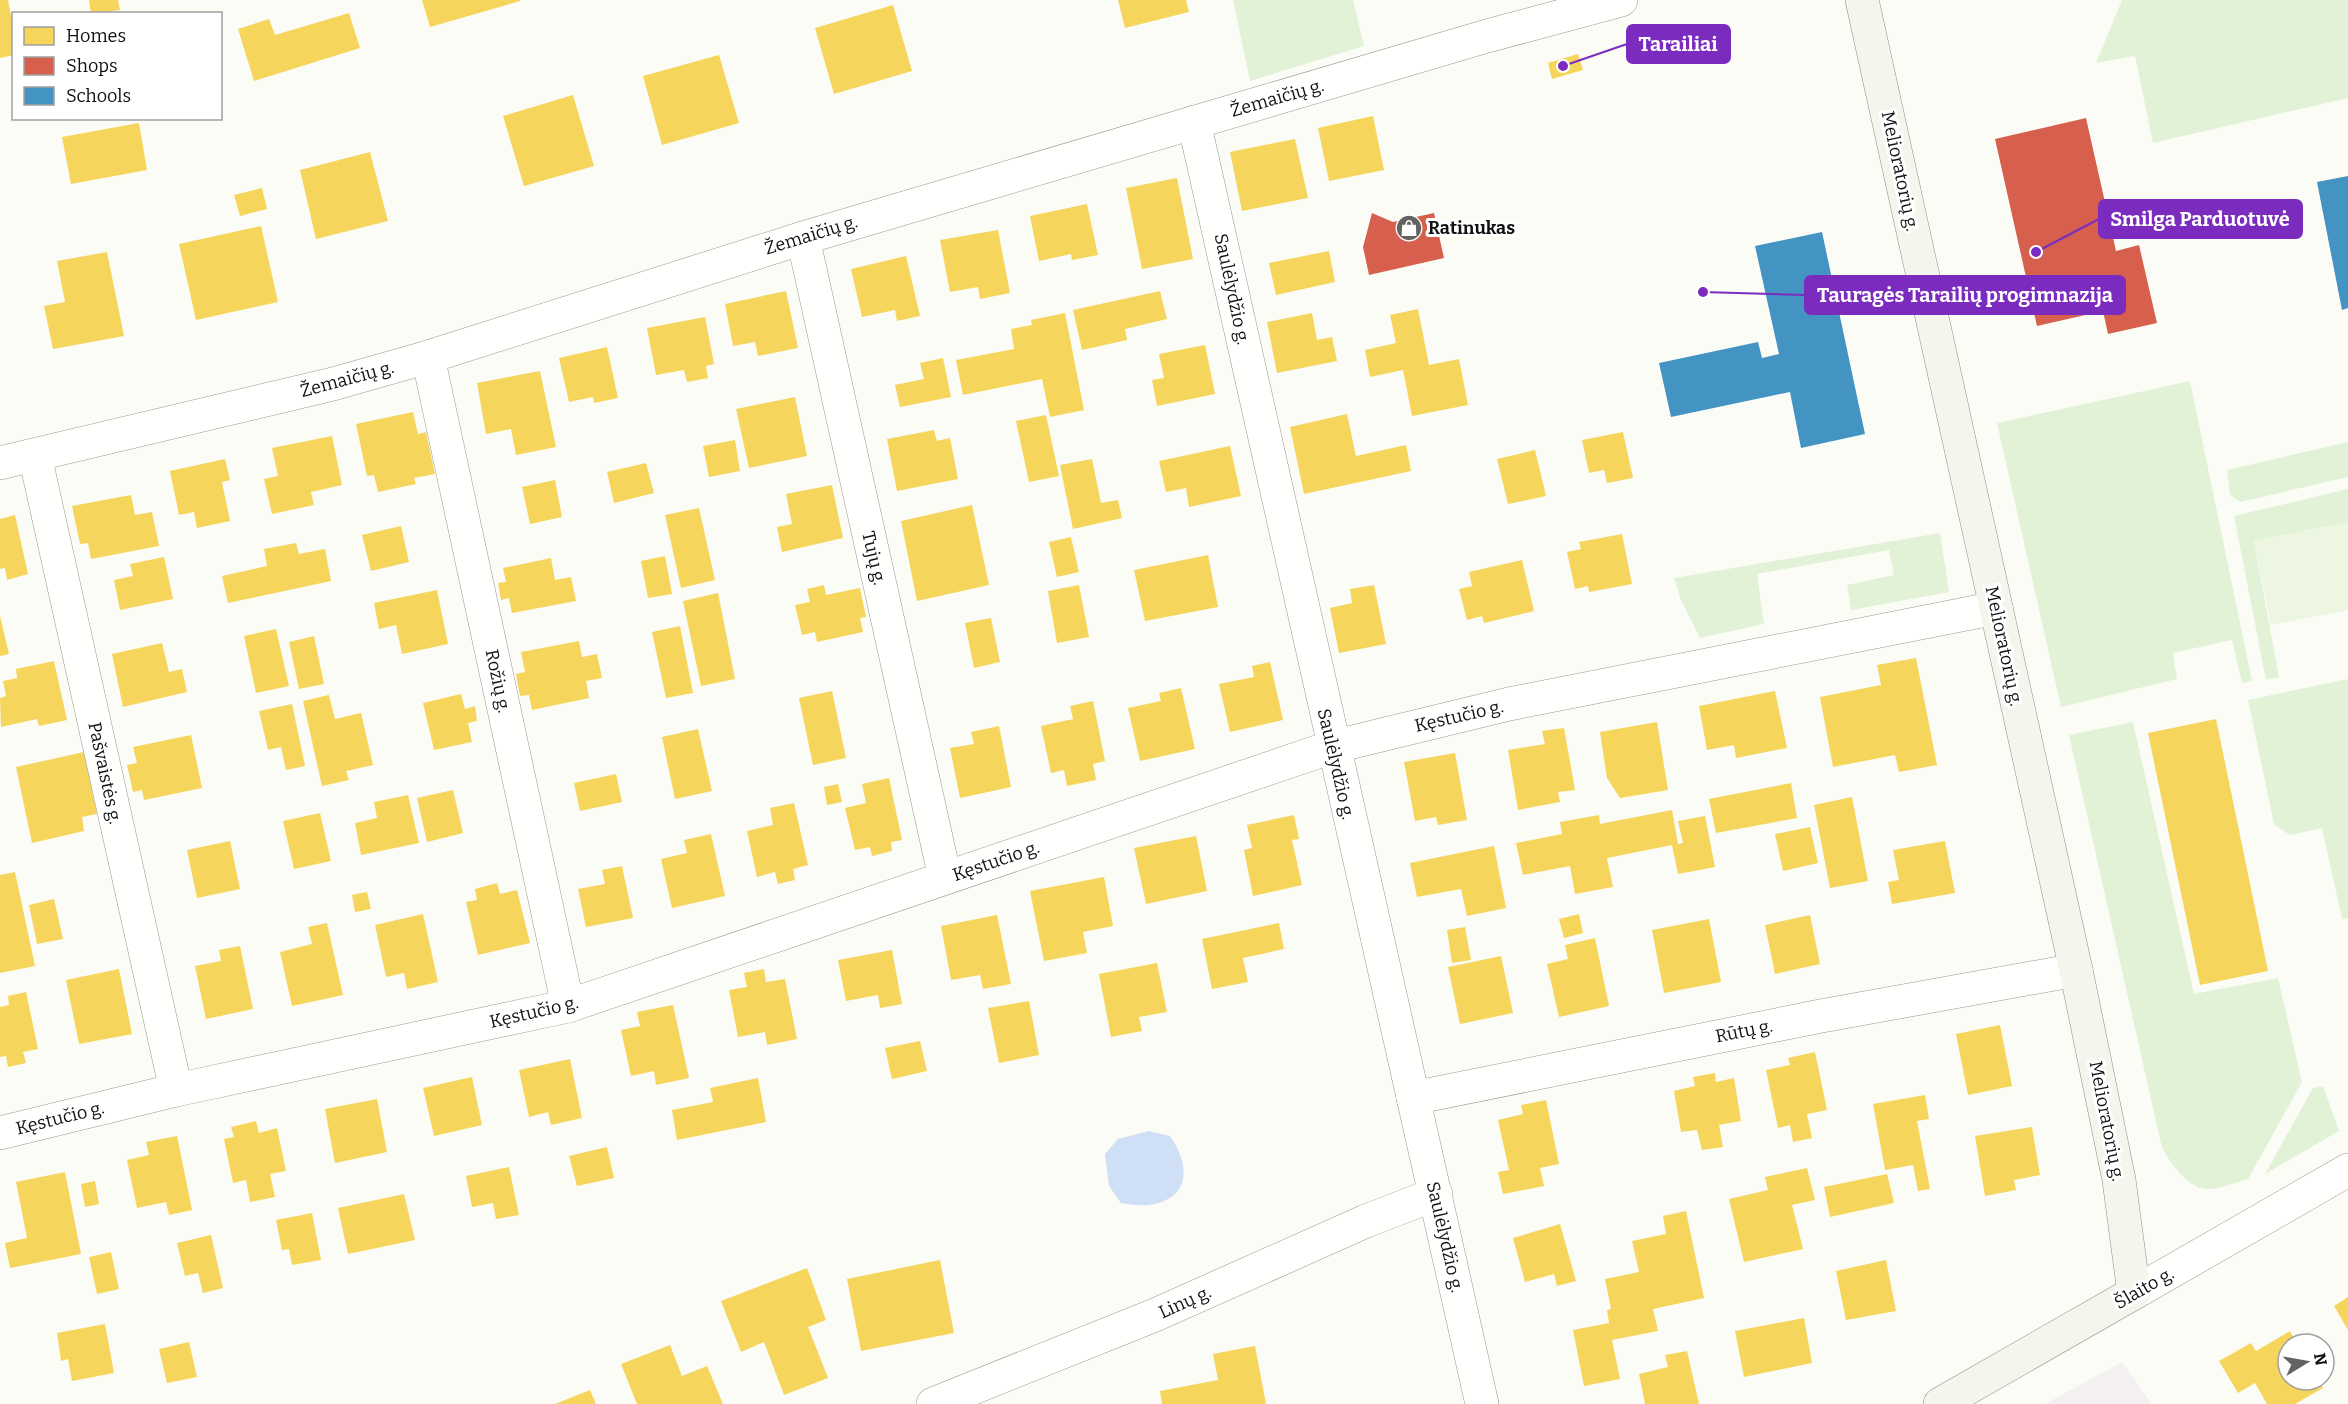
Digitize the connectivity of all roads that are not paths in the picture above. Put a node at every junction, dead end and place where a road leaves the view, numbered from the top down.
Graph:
1 (1621, 0) edge
2 (1862, 0) edge
3 (1194, 122) junction
4 (803, 238) junction
5 (428, 357) junction
6 (10, 455) edge
7 (1996, 608) junction
8 (1332, 747) junction
9 (945, 878) junction
10 (2076, 969) junction
11 (568, 1006) junction
12 (176, 1090) junction
13 (1413, 1098) junction
14 (0, 1133) edge
15 (2348, 1170) edge
16 (1436, 1194) junction
17 (2134, 1293) junction
18 (1472, 1400) edge
19 (933, 1404) edge
20 (1940, 1404) edge

1 - 3 street, Žemaičių g.
2 - 7 main road, Melioratorių g.
3 - 4 street, Žemaičių g.
3 - 8 street, Saulėlydžio g.
4 - 5 street, Žemaičių g.
4 - 9 street, Tujų g.
5 - 6 street, Žemaičių g.
5 - 11 street, Rožių g.
6 - 12 street, Pašvaistės g.
7 - 8 street, Kęstučio g.
7 - 10 main road, Melioratorių g.
8 - 9 street, Kęstučio g.
8 - 13 street, Saulėlydžio g.
9 - 11 street, Kęstučio g.
10 - 13 street, Rūtų g.
10 - 17 main road, Melioratorių g.
11 - 12 street, Kęstučio g.
12 - 14 street, Kęstučio g.
13 - 16 street, Saulėlydžio g.
15 - 17 street, Šlaito g.
16 - 18 street, Saulėlydžio g.
16 - 19 street, Linų g.
17 - 20 main road, Šlaito g.

